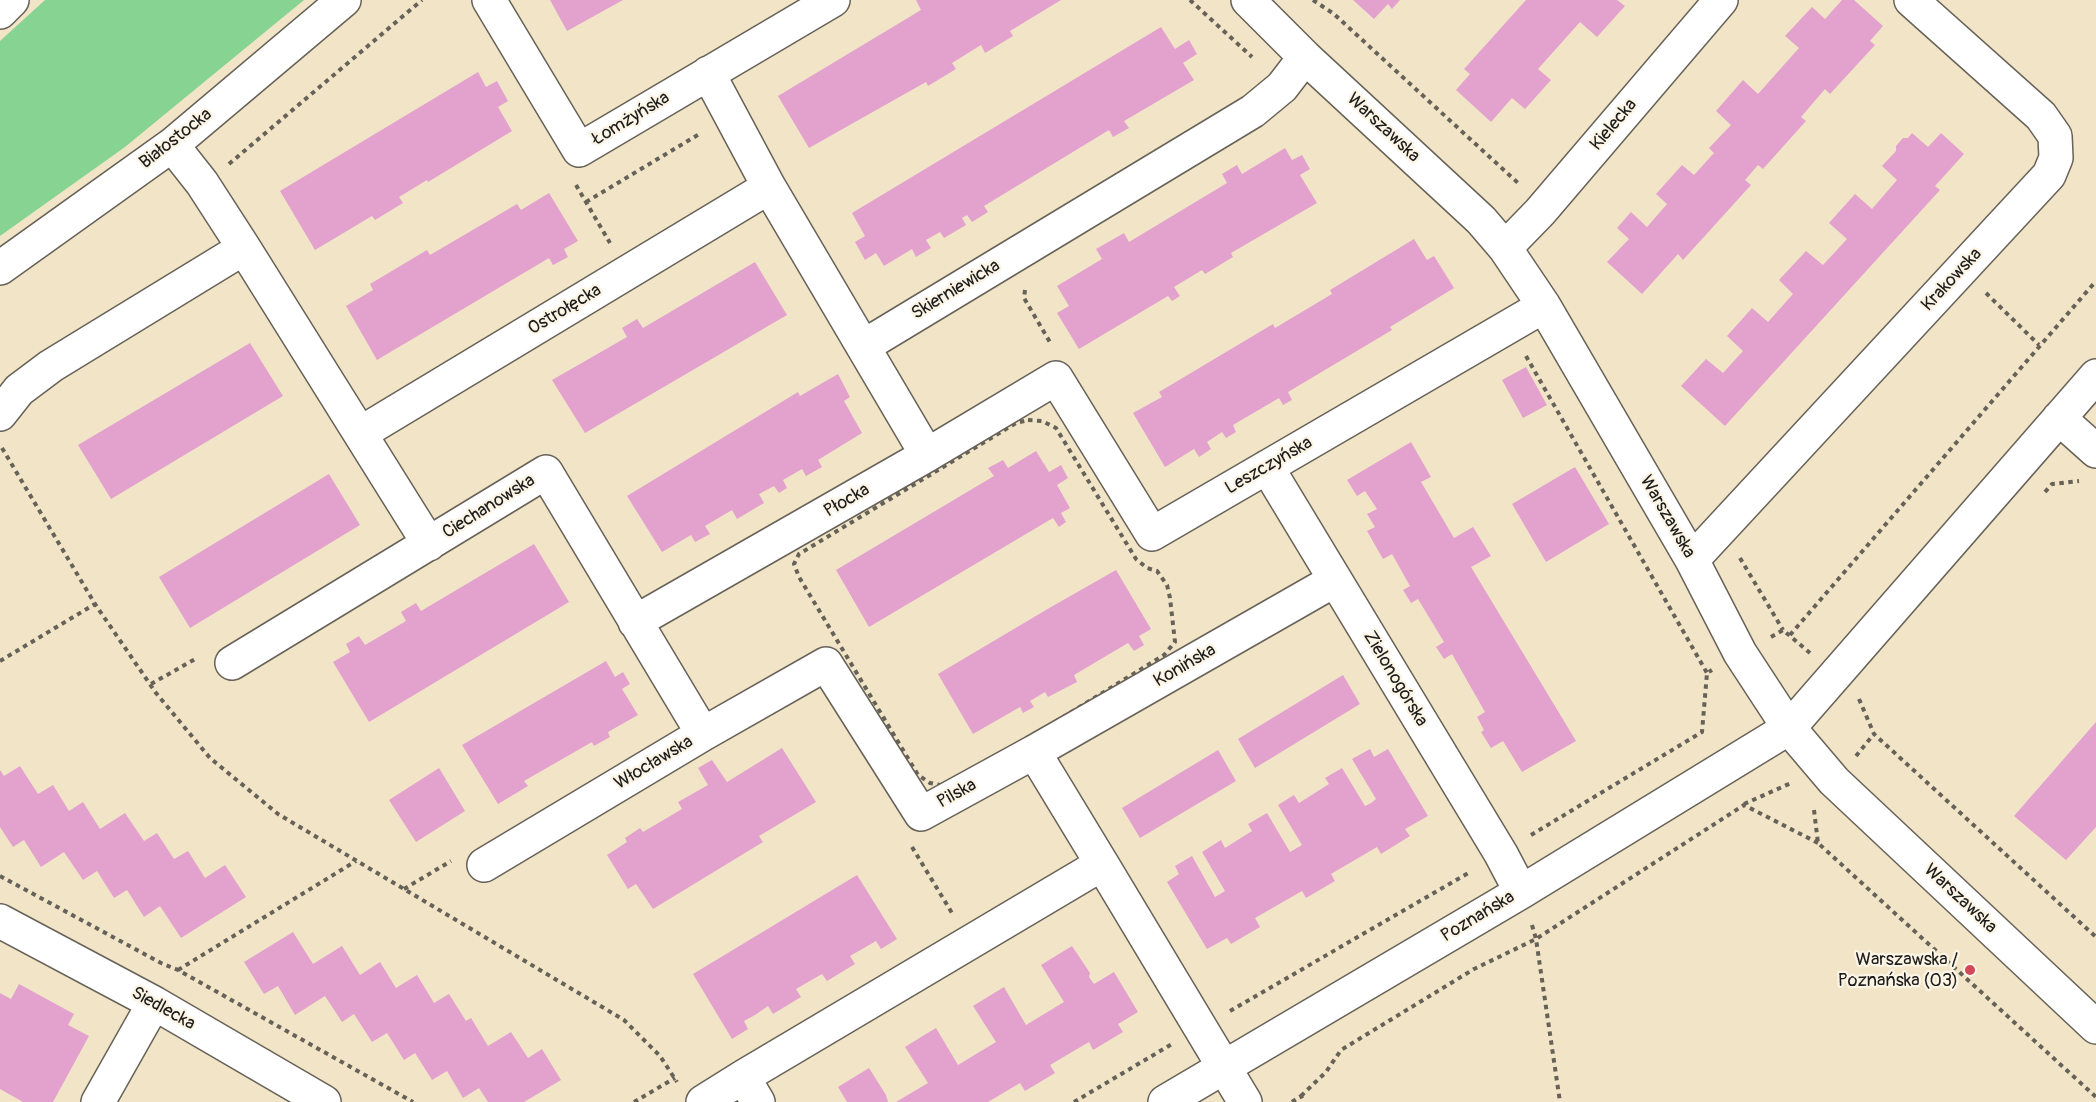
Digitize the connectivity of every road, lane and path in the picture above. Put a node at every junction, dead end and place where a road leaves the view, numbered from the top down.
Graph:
1 (12, 0) edge
2 (344, 0) edge
3 (422, 0) edge
4 (489, 0) edge
5 (833, 0) edge
6 (1248, 0) edge
7 (1313, 0) edge
8 (1721, 0) edge
9 (1918, 2) edge
10 (0, 12) edge
11 (1305, 57) junction
12 (708, 73) junction
13 (702, 133) dead end
14 (172, 145) junction
15 (229, 164) dead end
16 (574, 182) dead end
17 (769, 187) junction
18 (586, 202) junction
19 (1540, 213) junction
20 (614, 248) dead end
21 (1506, 248) junction
22 (244, 249) junction
23 (0, 268) edge
24 (1962, 270) junction
25 (2096, 281) edge
26 (1024, 298) dead end
27 (1544, 306) junction
28 (2039, 345) junction
29 (864, 346) junction
30 (1055, 363) junction
31 (2096, 376) edge
32 (2059, 418) junction
33 (4, 429) edge
34 (361, 432) junction
35 (0, 445) edge
36 (2096, 451) edge
37 (5, 454) junction
38 (927, 455) junction
39 (0, 457) edge
40 (1267, 467) junction
41 (1722, 529) junction
42 (429, 544) junction
43 (1692, 560) junction
44 (1335, 580) junction
45 (94, 604) junction
46 (635, 621) junction
47 (1783, 630) dead end
48 (1790, 635) dead end
49 (219, 658) joint
50 (0, 661) edge
51 (826, 664) joint
52 (151, 684) junction
53 (1789, 729) junction
54 (703, 734) junction
55 (1874, 734) dead end
56 (1034, 752) junction
57 (918, 775) joint
58 (1834, 781) junction
59 (1818, 843) junction
60 (912, 846) dead end
61 (356, 861) junction
62 (469, 862) joint
63 (1102, 864) junction
64 (0, 876) edge
65 (404, 889) junction
66 (1521, 892) junction
67 (954, 916) dead end
68 (0, 921) edge
69 (1536, 939) junction
70 (178, 970) junction
71 (154, 1003) junction
72 (2096, 1027) edge
73 (1225, 1066) junction
74 (675, 1078) junction
75 (688, 1089) edge
76 (751, 1090) edge
77 (1301, 1096) junction
78 (2096, 1097) edge
79 (98, 1102) edge
80 (324, 1102) edge
81 (413, 1102) edge
82 (634, 1102) edge
83 (1165, 1102) edge
84 (1245, 1102) edge
85 (1292, 1102) edge
86 (1304, 1102) edge
87 (1560, 1102) edge

1 - 10 street
2 - 14 street, Białostocka
3 - 15 path
4 - 12 street, Łomżyńska
5 - 12 street, Łomżyńska
6 - 11 street, Warszawska
7 - 19 path
8 - 19 street, Kielecka
9 - 24 street, Krakowska
11 - 21 street, Warszawska
11 - 29 street, Skierniewicka
12 - 17 street
13 - 18 path
14 - 22 street
14 - 23 street, Białostocka
16 - 18 path
17 - 29 street
17 - 34 street, Ostrołęcka
18 - 20 path
19 - 21 street, Kielecka
21 - 27 street, Warszawska
22 - 33 street
22 - 34 street
24 - 28 path
24 - 41 street, Krakowska
25 - 28 path
26 - 30 path
27 - 40 street, Leszczyńska
27 - 43 street, Warszawska
28 - 48 path
29 - 38 street
30 - 38 street, Płocka
30 - 40 street, Leszczyńska
31 - 32 street
32 - 36 street
32 - 53 street
33 - 37 path
34 - 42 street
35 - 37 path
37 - 39 path
37 - 45 path
38 - 46 street, Płocka
40 - 44 street, Zielonogórska
41 - 43 street, Krakowska
41 - 47 path
42 - 46 street, Ciechanowska
42 - 49 street, Ciechanowska
43 - 53 street, Warszawska
44 - 56 street, Konińska
44 - 66 street, Zielonogórska
45 - 50 path
45 - 52 path
46 - 54 street, Ciechanowska
49 - 52 path
51 - 54 street, Włocławska
51 - 56 street, Pilska
52 - 61 path
53 - 58 street, Warszawska
53 - 66 street, Poznańska
54 - 62 street, Włocławska
55 - 58 path
56 - 63 street
57 - 57 path
58 - 59 path
58 - 72 street, Warszawska
59 - 69 path
59 - 78 path
60 - 67 path
61 - 65 path
61 - 70 path
62 - 65 path
63 - 73 street
63 - 76 street
64 - 70 path
65 - 74 path
66 - 69 path
66 - 73 street, Poznańska
68 - 71 street, Siedlecka
69 - 77 path
69 - 87 path
70 - 71 path
70 - 81 path
71 - 79 street
71 - 80 street, Siedlecka
73 - 83 street, Poznańska
73 - 84 street
74 - 75 path
74 - 75 path
74 - 82 path
75 - 76 street
77 - 85 path
77 - 86 path

